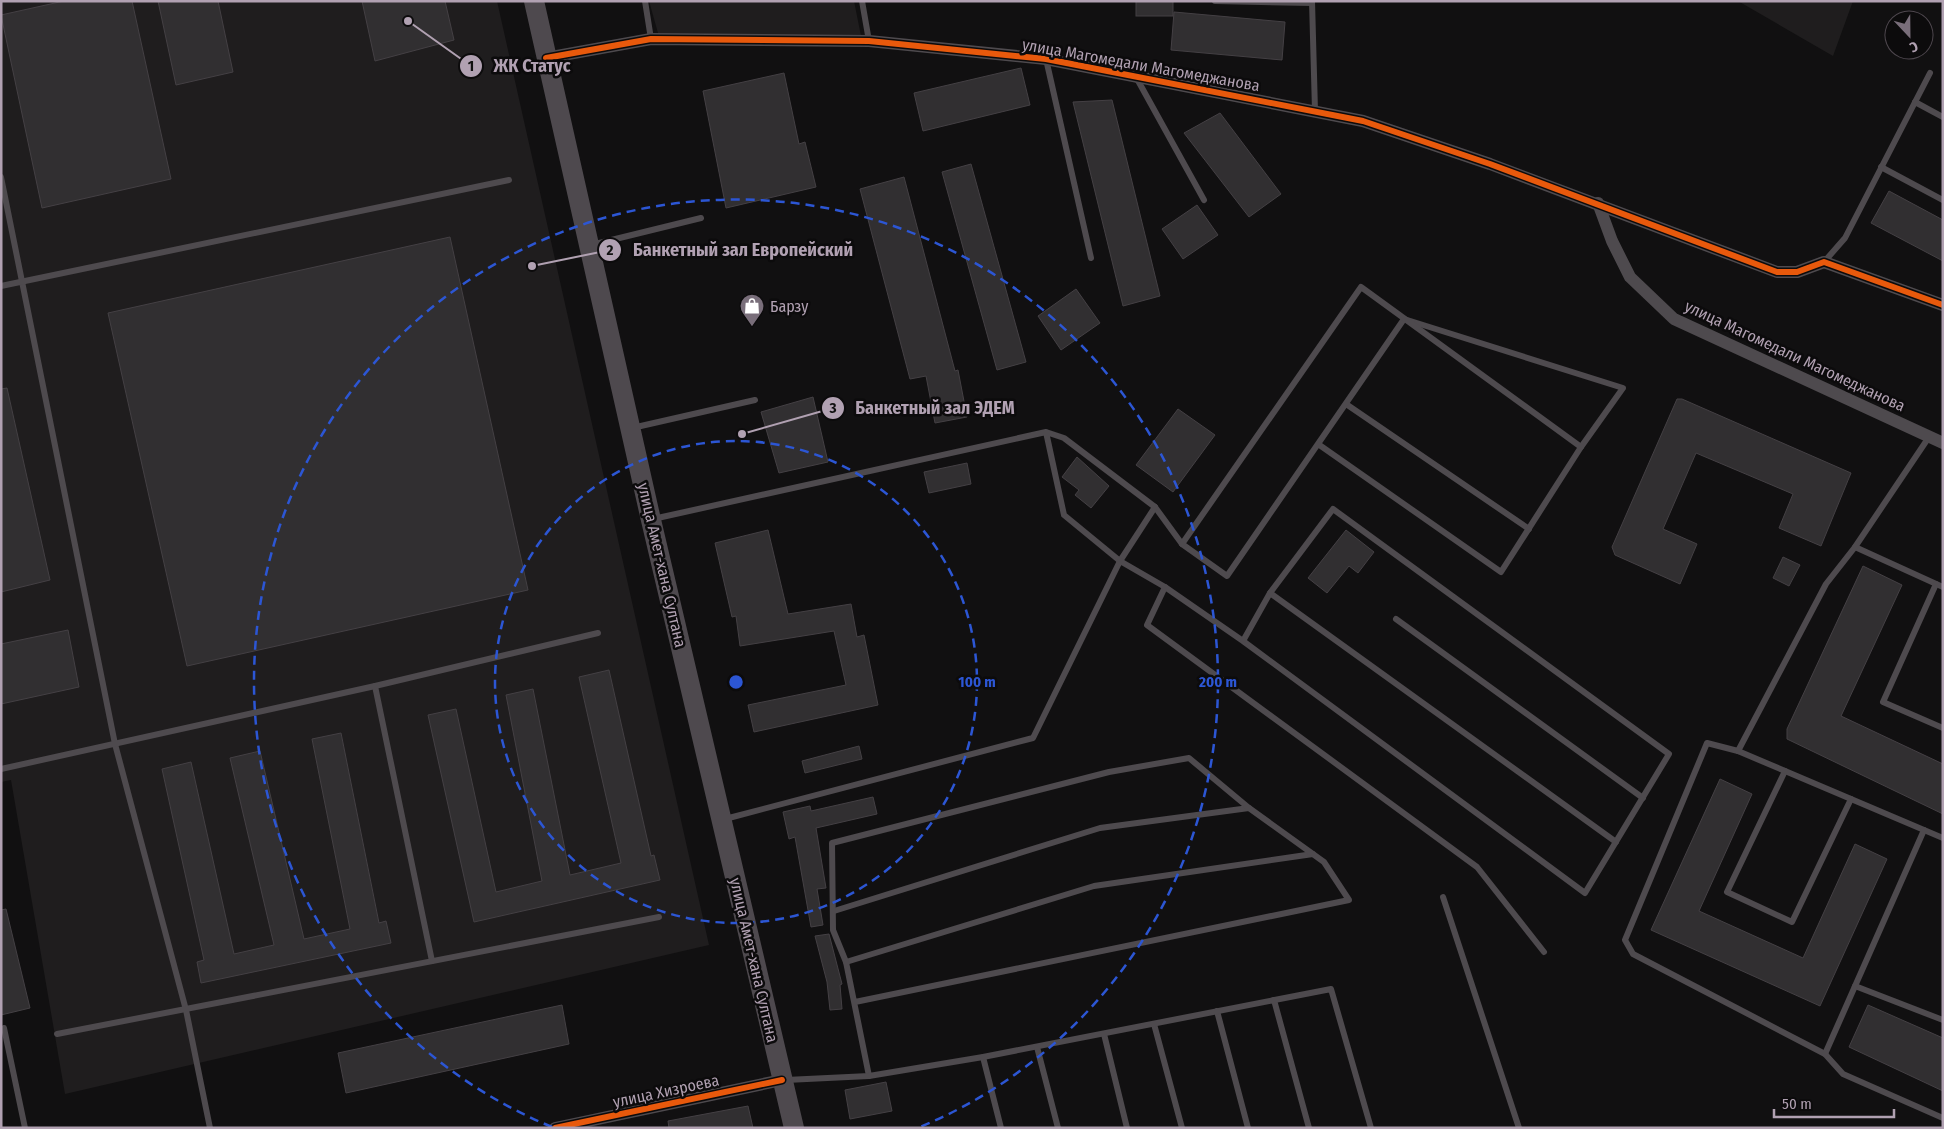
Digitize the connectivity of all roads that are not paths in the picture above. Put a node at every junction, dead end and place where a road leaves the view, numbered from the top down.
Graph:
1 (534, 1) edge
2 (645, 1) edge
3 (862, 1) edge
4 (1215, 1) edge
5 (1312, 2) edge
6 (651, 39) junction
7 (869, 41) junction
8 (546, 58) junction
9 (1046, 59) junction
10 (1930, 73) dead end
11 (1136, 76) junction
12 (1915, 102) junction
13 (1315, 111) junction
14 (1943, 117) edge
15 (1881, 168) junction
16 (1, 177) edge
17 (510, 180) dead end
18 (1204, 200) dead end
19 (1943, 200) edge
20 (1598, 203) junction
21 (700, 218) dead end
22 (589, 246) junction
23 (1091, 258) dead end
24 (1824, 262) junction
25 (22, 281) junction
26 (1, 286) edge
27 (1943, 305) edge
28 (1404, 319) junction
29 (755, 400) dead end
30 (1346, 404) junction
31 (630, 428) junction
32 (1046, 432) junction
33 (1929, 437) junction
34 (1943, 443) edge
35 (1318, 444) junction
36 (1580, 447) junction
37 (1155, 508) junction
38 (651, 520) junction
39 (1529, 528) junction
40 (1182, 544) junction
41 (1855, 547) junction
42 (1120, 560) junction
43 (1940, 586) edge
44 (1165, 587) junction
45 (1270, 593) junction
46 (1396, 619) dead end
47 (598, 633) dead end
48 (1243, 640) junction
49 (375, 686) junction
50 (1943, 728) edge
51 (115, 744) junction
52 (1738, 751) junction
53 (1, 769) edge
54 (1785, 771) junction
55 (1643, 798) junction
56 (1851, 799) junction
57 (1249, 808) junction
58 (721, 820) junction
59 (1924, 830) junction
60 (1943, 838) edge
61 (1616, 842) junction
62 (1313, 854) junction
63 (1443, 897) dead end
64 (834, 911) junction
65 (659, 917) dead end
66 (1544, 952) dead end
67 (432, 962) junction
68 (846, 962) junction
69 (1855, 986) junction
70 (1274, 1000) junction
71 (856, 1002) junction
72 (186, 1010) junction
73 (1217, 1011) junction
74 (1943, 1020) edge
75 (1154, 1024) junction
76 (4, 1028) dead end
77 (57, 1034) dead end
78 (1104, 1034) junction
79 (1036, 1047) junction
80 (1825, 1054) junction
81 (983, 1057) junction
82 (869, 1076) junction
83 (782, 1080) junction
84 (1943, 1118) edge
85 (25, 1128) edge
86 (210, 1128) edge
87 (555, 1128) edge
88 (794, 1128) edge
89 (1001, 1128) edge
90 (1058, 1128) edge
91 (1127, 1128) edge
92 (1182, 1128) edge
93 (1248, 1128) edge
94 (1309, 1128) edge
95 (1371, 1128) edge
96 (1519, 1128) edge

1 - 8 main road, улица Амет-хана Султана
2 - 6 lane
3 - 7 lane
4 - 5 lane
5 - 13 lane
6 - 7 street, улица Магомедали Магомеджановa
6 - 8 street, улица Магомедали Магомеджановa
7 - 9 street, улица Магомедали Магомеджановa
8 - 22 main road, улица Амет-хана Султана
9 - 11 street, улица Магомедали Магомеджановa
9 - 23 lane
10 - 12 lane
11 - 13 street, улица Магомедали Магомеджановa
11 - 18 lane
12 - 14 lane
12 - 15 lane
13 - 20 street, улица Магомедали Магомеджановa
15 - 19 lane
15 - 24 lane
16 - 25 lane
17 - 25 lane
20 - 24 street
20 - 33 street, улица Магомедали Магомеджановa
21 - 22 lane
22 - 31 main road, улица Амет-хана Султана
24 - 27 street
25 - 26 lane
25 - 51 lane
28 - 30 lane
28 - 36 lane
28 - 36 lane
28 - 40 lane
29 - 31 lane
30 - 35 lane
30 - 39 lane
31 - 38 main road, улица Амет-хана Султана
32 - 37 lane
32 - 38 lane
32 - 42 lane
33 - 34 street, улица Магомедали Магомеджановa
33 - 41 lane
35 - 39 lane
35 - 40 lane
36 - 39 lane
37 - 40 lane
37 - 42 lane
38 - 58 main road, улица Амет-хана Султана
41 - 43 lane
41 - 52 lane
42 - 44 lane
42 - 58 lane
43 - 50 lane
44 - 48 lane
44 - 66 lane
45 - 48 lane
45 - 55 lane
45 - 61 lane
46 - 55 lane
47 - 49 lane
48 - 61 lane
49 - 51 lane
49 - 67 lane
51 - 53 lane
51 - 72 lane
52 - 54 lane
52 - 80 lane
54 - 56 lane
54 - 56 lane
55 - 61 lane
56 - 59 lane
57 - 62 lane
57 - 64 lane
57 - 64 lane
58 - 83 main road, улица Амет-хана Султана
59 - 60 lane
59 - 69 lane
62 - 68 lane
62 - 71 lane
63 - 96 lane
64 - 68 lane
65 - 67 lane
67 - 72 lane
68 - 71 lane
69 - 74 lane
69 - 80 lane
70 - 73 lane
70 - 94 lane
70 - 95 lane
71 - 82 lane
72 - 77 lane
72 - 86 lane
73 - 75 lane
73 - 93 lane
75 - 78 lane
75 - 92 lane
76 - 85 lane
78 - 79 lane
78 - 91 lane
79 - 81 lane
79 - 90 lane
80 - 84 lane
81 - 82 lane
81 - 89 lane
82 - 83 lane
83 - 87 street, улица Хизроева
83 - 88 main road, улица Амет-хана Султана

